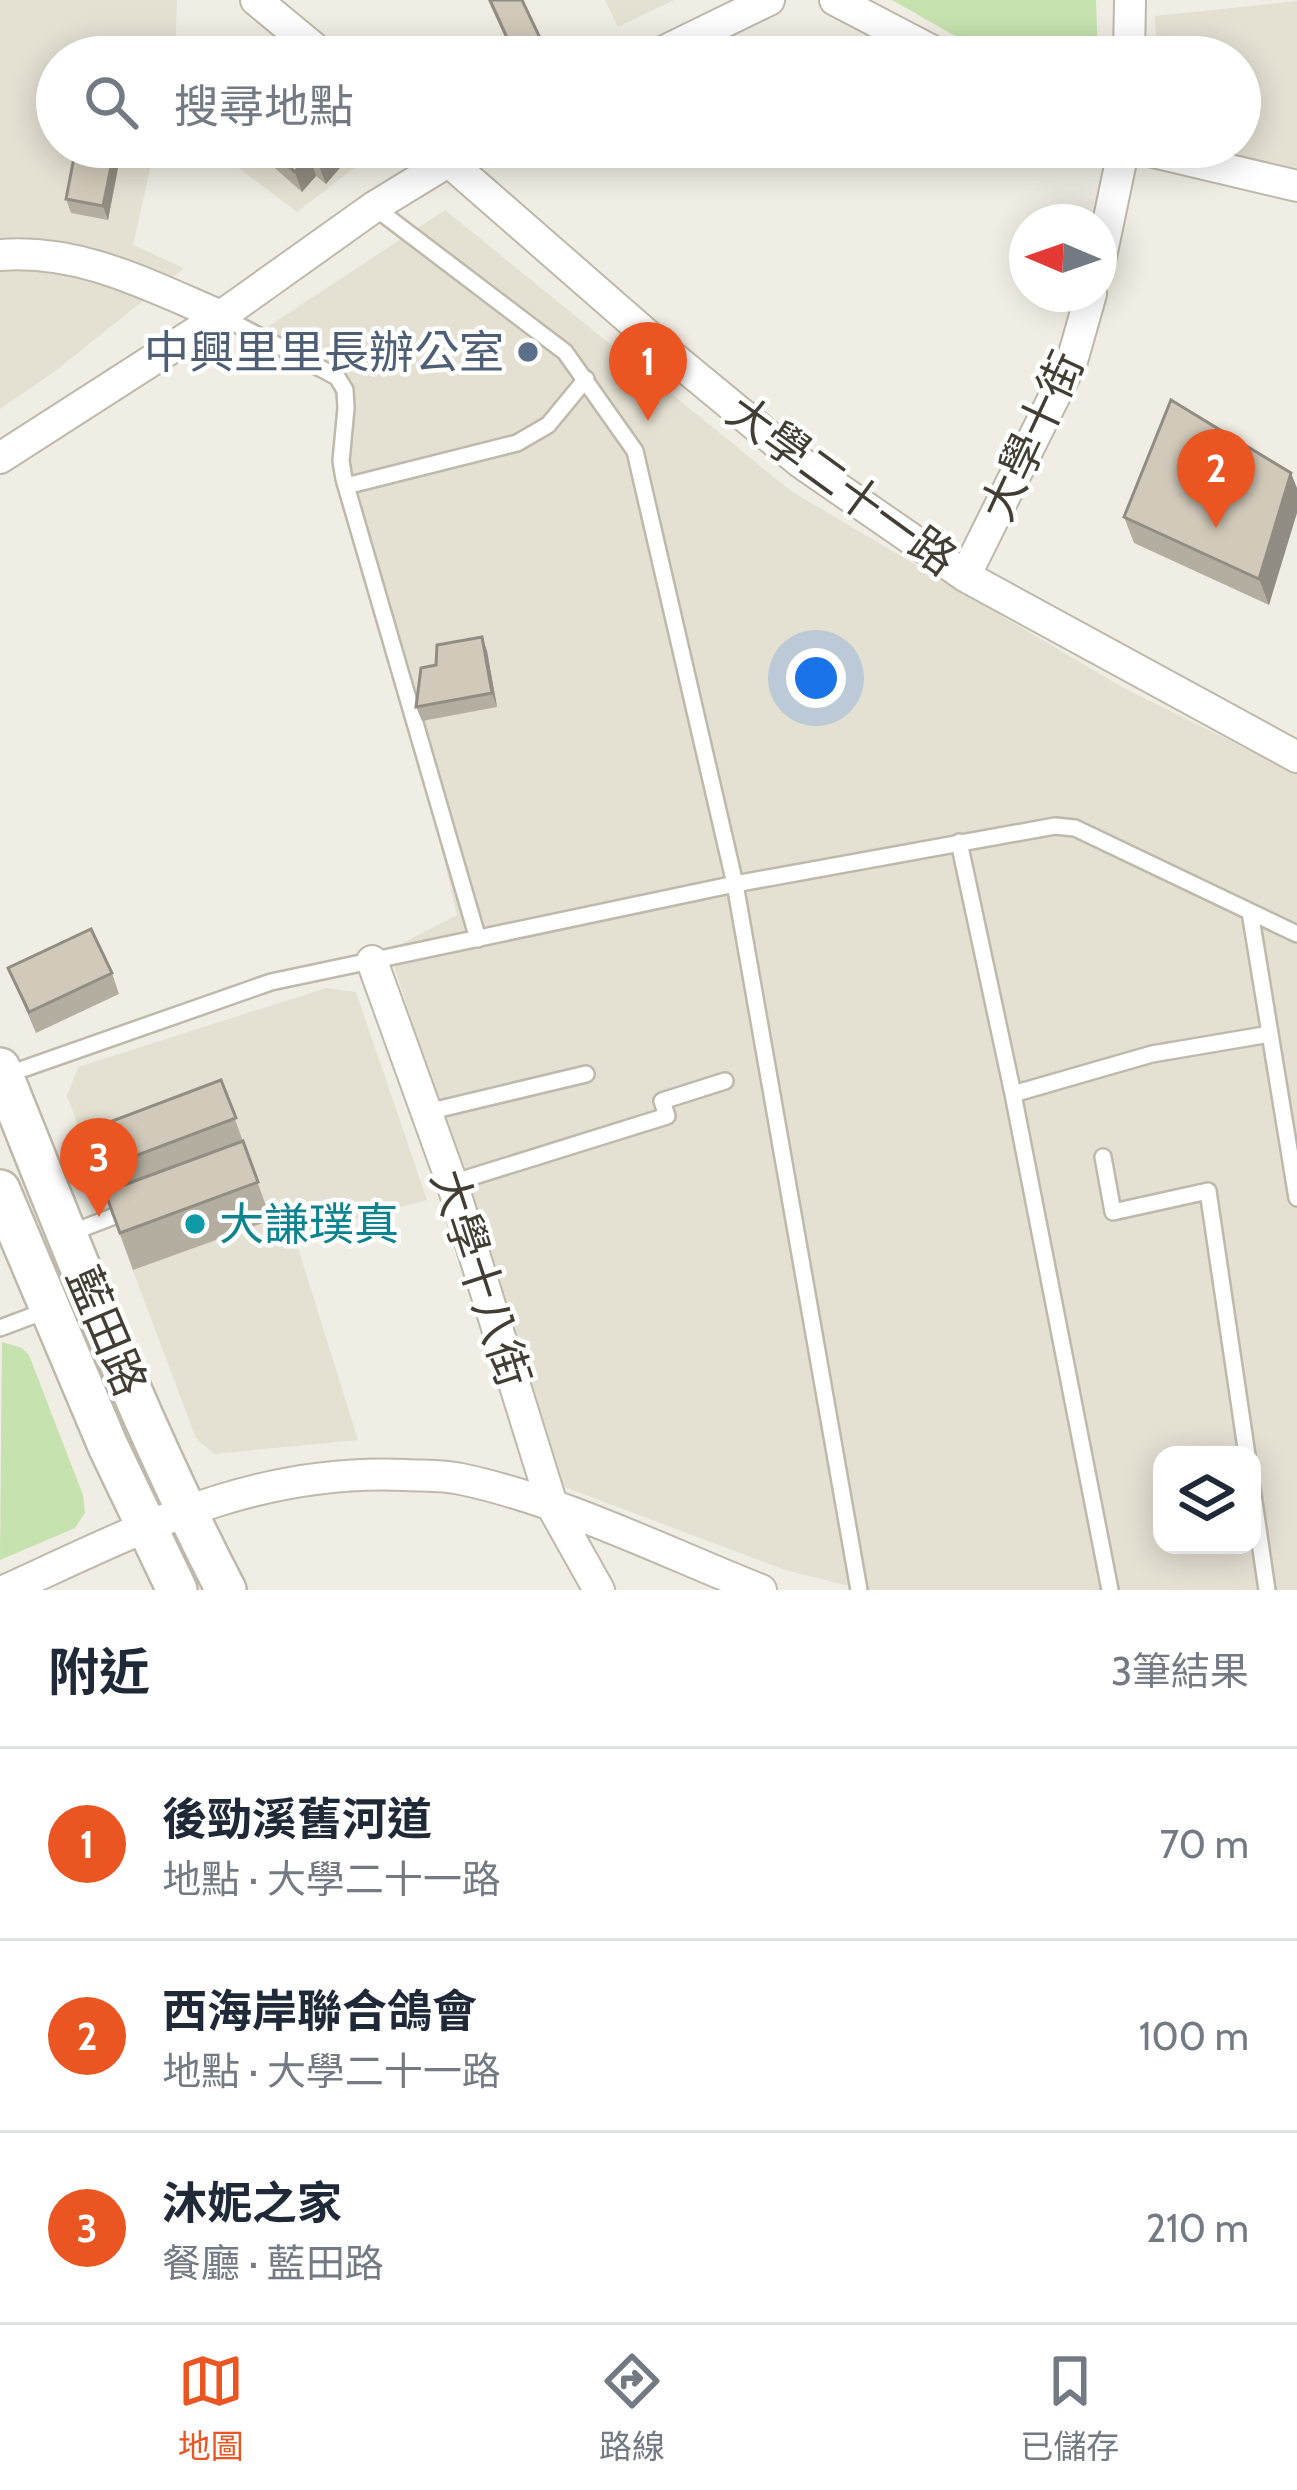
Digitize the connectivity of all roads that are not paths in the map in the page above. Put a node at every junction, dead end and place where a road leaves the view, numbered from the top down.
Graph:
1 (256, 0) edge
2 (769, 0) edge
3 (835, 0) edge
4 (1130, 0) edge
5 (300, 36) edge
6 (695, 36) edge
7 (904, 36) edge
8 (1129, 36) edge
9 (428, 168) edge
10 (467, 168) edge
11 (1123, 168) edge
12 (1219, 168) edge
13 (1297, 186) edge
14 (1114, 204) edge
15 (374, 207) junction
16 (0, 255) edge
17 (1086, 312) edge
18 (220, 316) junction
19 (586, 380) junction
20 (0, 458) edge
21 (346, 486) junction
22 (965, 576) junction
23 (1297, 757) edge
24 (959, 842) junction
25 (735, 884) junction
26 (1250, 912) junction
27 (1297, 934) edge
28 (478, 939) junction
29 (372, 961) junction
30 (1270, 1034) junction
31 (1, 1073) edge
32 (586, 1074) dead end
33 (725, 1081) dead end
34 (1013, 1094) junction
35 (427, 1112) junction
36 (1103, 1157) dead end
37 (452, 1183) junction
38 (0, 1190) edge
39 (1297, 1198) edge
40 (153, 1200) edge
41 (66, 1235) junction
42 (90, 1295) junction
43 (49, 1310) junction
44 (0, 1328) edge
45 (1246, 1446) edge
46 (554, 1508) junction
47 (184, 1510) junction
48 (144, 1526) junction
49 (1261, 1549) edge
50 (6, 1590) edge
51 (176, 1590) edge
52 (226, 1590) edge
53 (599, 1590) edge
54 (761, 1590) edge
55 (859, 1590) edge
56 (1110, 1590) edge
57 (1267, 1590) edge

1 - 5 street
2 - 6 street
3 - 7 street
4 - 8 street
9 - 15 street
10 - 22 street, 大學二十一路
11 - 14 street
12 - 13 street
15 - 18 street
15 - 19 lane
16 - 18 street
17 - 22 street, 大學十街
18 - 20 street
18 - 21 lane
19 - 21 lane
19 - 25 lane
21 - 28 lane
22 - 23 street, 大學二十一路
24 - 25 lane
24 - 26 lane
24 - 34 lane
25 - 28 lane
25 - 55 lane
26 - 27 lane
26 - 30 lane
28 - 29 lane
29 - 31 lane
29 - 35 street, 大學十八街
30 - 34 lane
30 - 39 lane
31 - 41 street, 藍田路
32 - 35 lane
33 - 37 lane
34 - 56 lane
35 - 37 street, 大學十八街
36 - 45 lane
37 - 46 street, 大學十八街
38 - 43 street, 藍田路
40 - 41 lane
41 - 42 street, 藍田路
42 - 43 lane
42 - 47 street, 藍田路
43 - 44 lane
43 - 48 street, 藍田路
46 - 47 street
46 - 53 street, 大學十八街
46 - 54 street
47 - 48 street
47 - 52 street, 藍田路
48 - 50 street
48 - 51 street, 藍田路
49 - 57 lane

